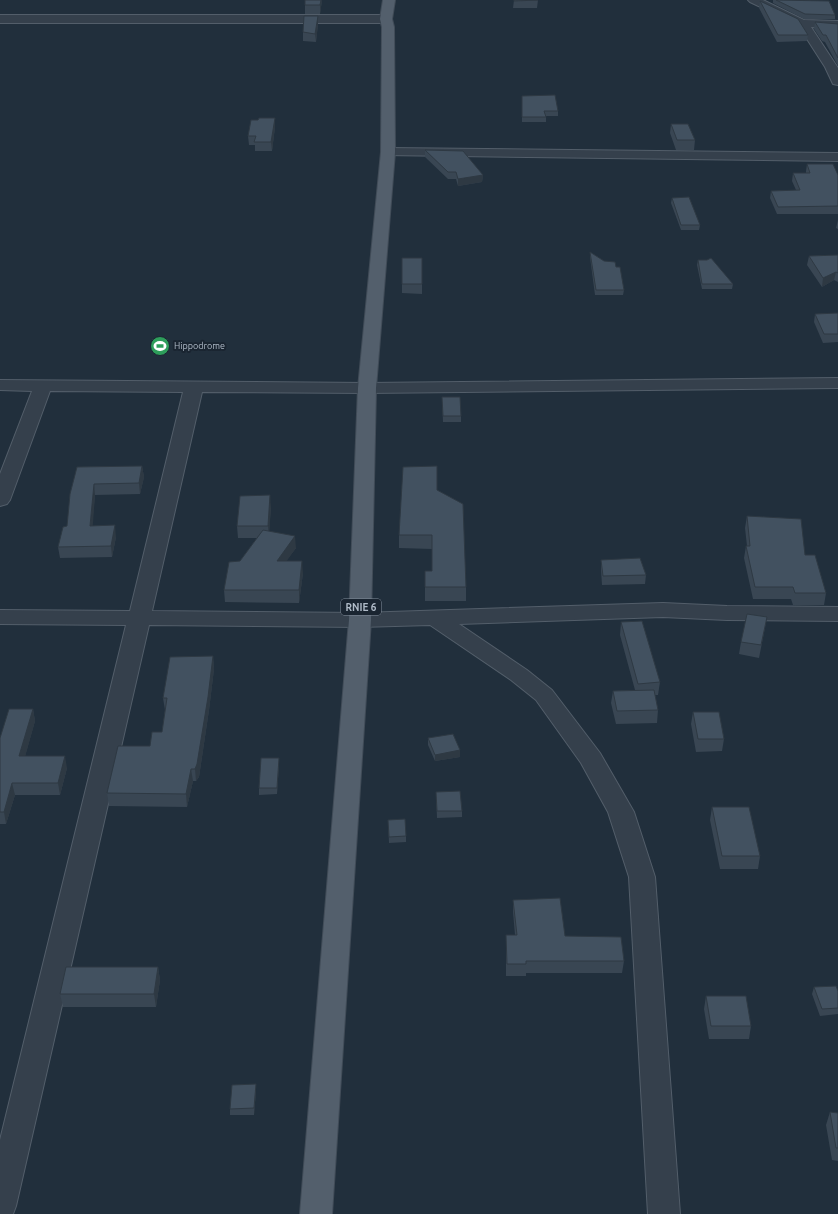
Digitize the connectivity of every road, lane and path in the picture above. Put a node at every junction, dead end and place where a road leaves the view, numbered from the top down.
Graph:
1 (754, 0) edge
2 (388, 10) edge
3 (0, 19) edge
4 (802, 23) junction
5 (838, 25) edge
6 (834, 65) edge
7 (838, 81) edge
8 (388, 152) junction
9 (838, 157) edge
10 (838, 383) edge
11 (0, 385) edge
12 (43, 385) junction
13 (194, 386) junction
14 (367, 388) junction
15 (0, 500) edge
16 (838, 614) edge
17 (0, 617) edge
18 (434, 617) junction
19 (139, 618) junction
20 (360, 620) junction
21 (0, 1206) edge
22 (316, 1214) edge
23 (664, 1214) edge

1 - 4 street
2 - 3 street
2 - 8 main road, RNIE 6
4 - 5 street
4 - 6 street
6 - 7 street
8 - 9 street
8 - 14 main road, RNIE 6
10 - 14 street
11 - 12 street
12 - 13 street
12 - 15 street
13 - 14 street
13 - 19 street
14 - 20 main road, RNIE 6
16 - 18 street
17 - 19 street
18 - 20 street
18 - 23 street
19 - 20 street
19 - 21 street
20 - 22 main road, RNIE 6

